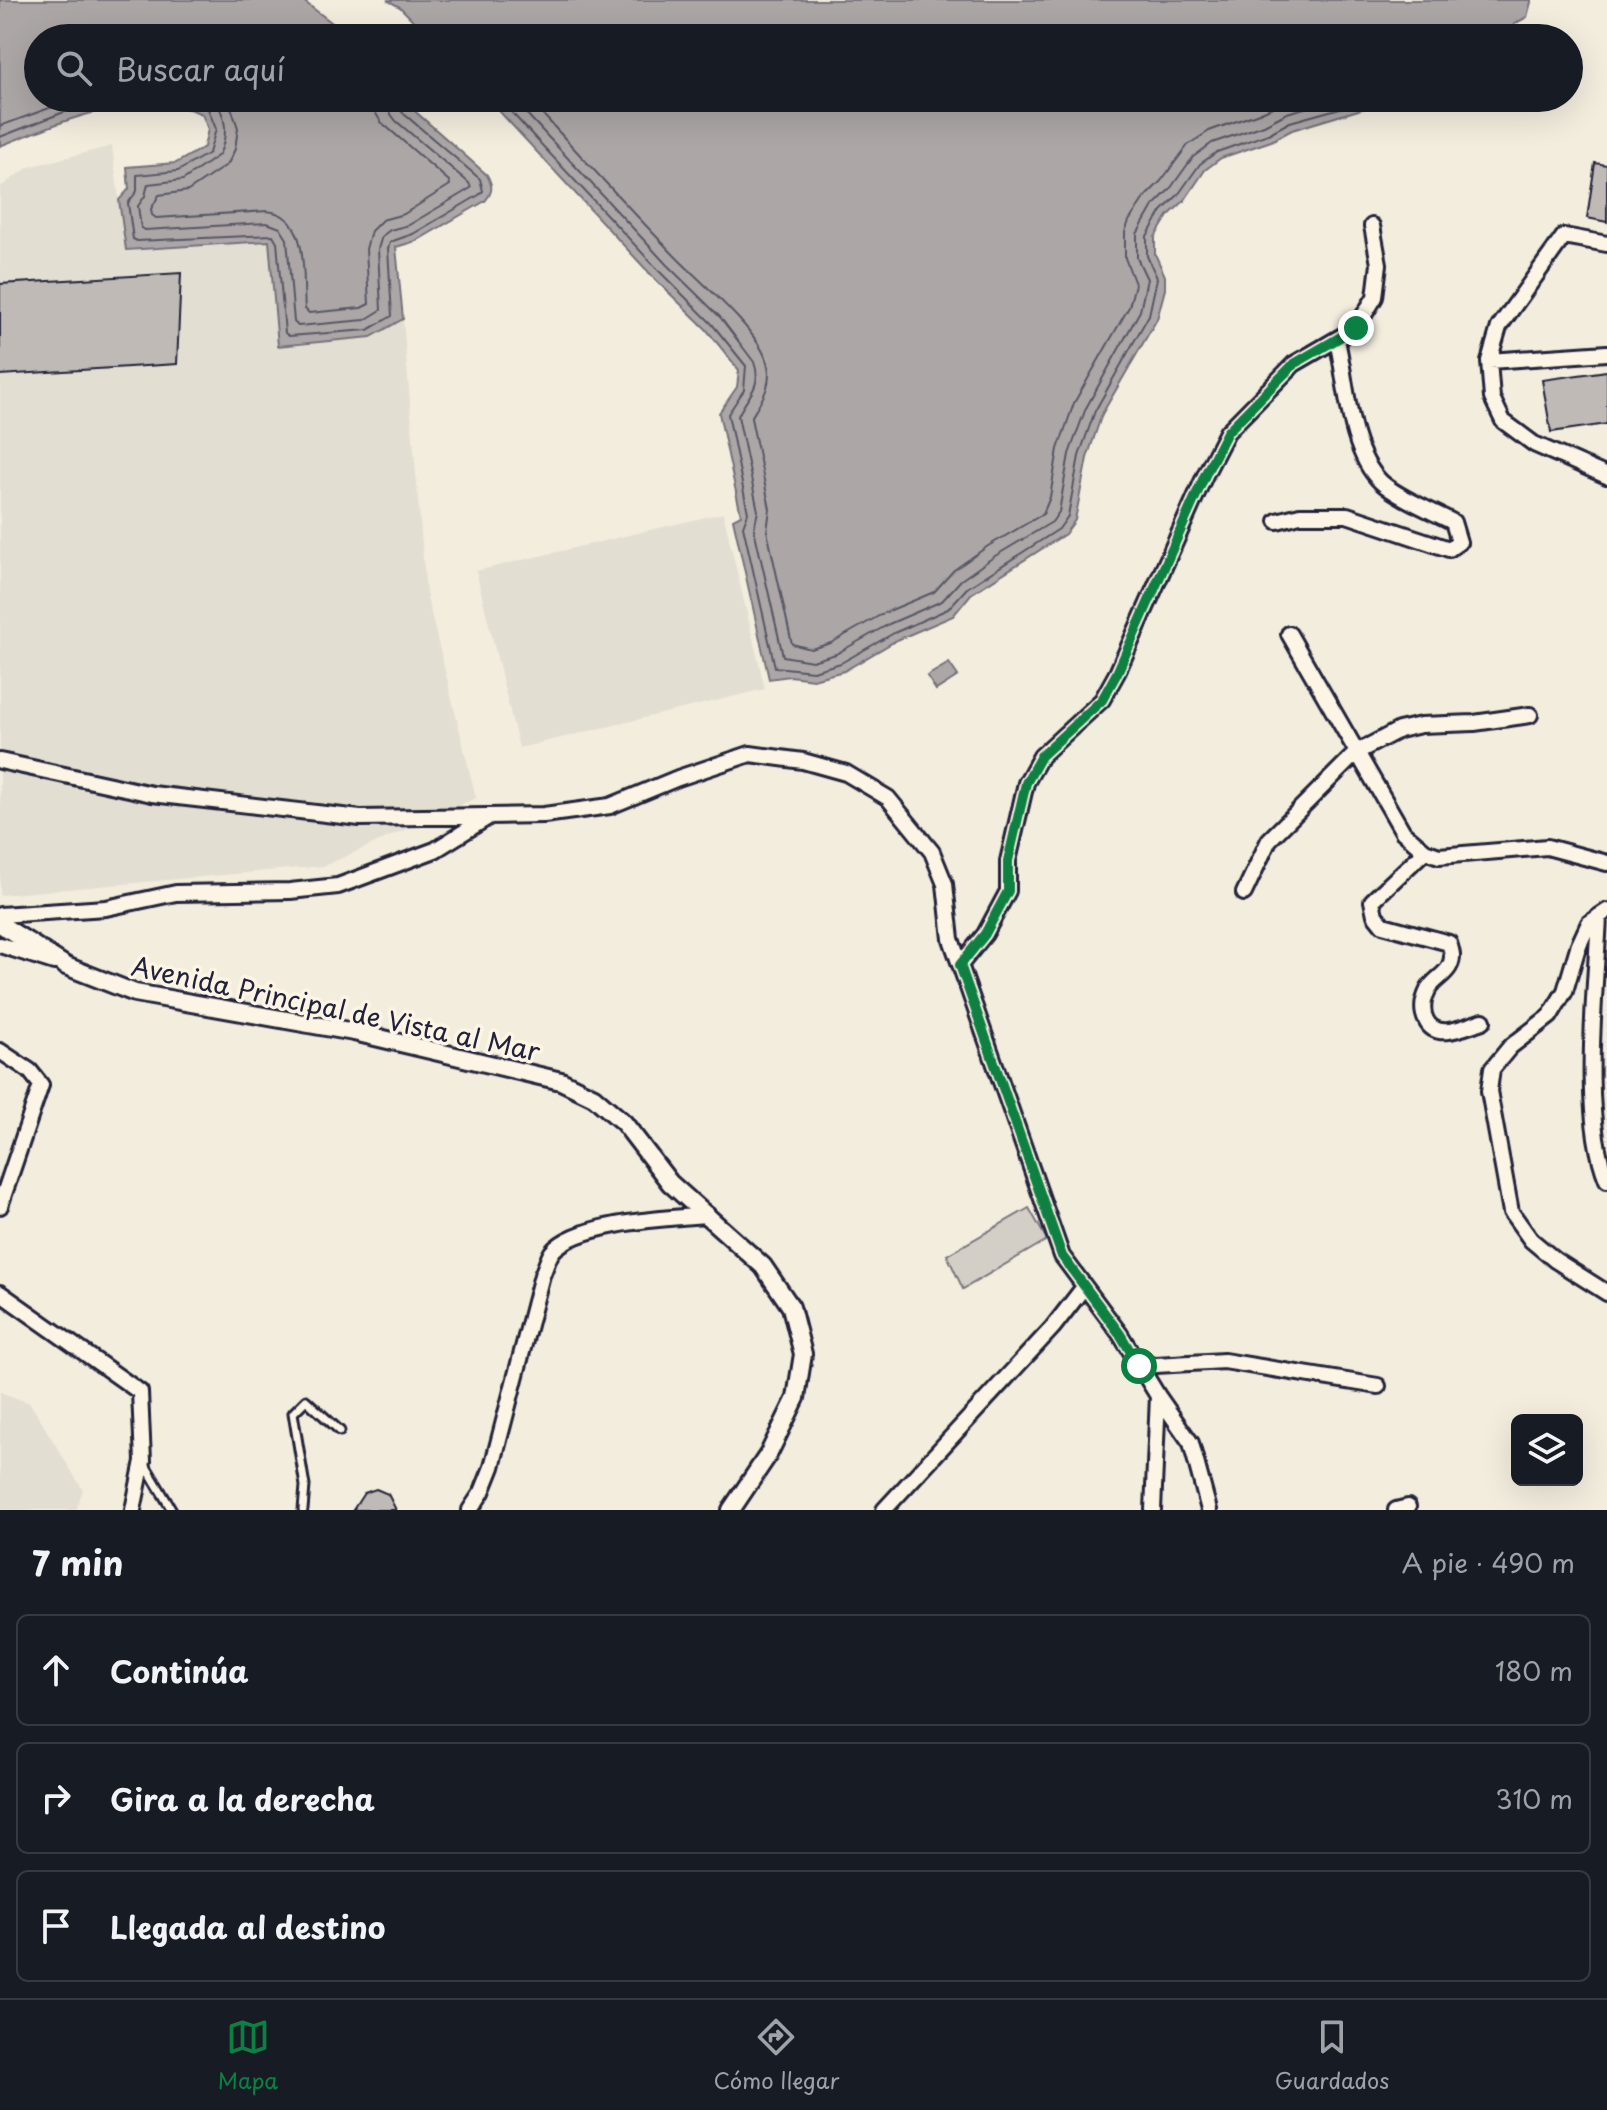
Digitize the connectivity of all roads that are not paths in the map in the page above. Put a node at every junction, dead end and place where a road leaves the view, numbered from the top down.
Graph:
1 (1372, 226) dead end
2 (1607, 244) edge
3 (1337, 340) junction
4 (1607, 353) edge
5 (1489, 361) junction
6 (1607, 476) edge
7 (1277, 521) dead end
8 (1289, 634) dead end
9 (1530, 715) dead end
10 (1357, 752) junction
11 (0, 761) edge
12 (491, 816) junction
13 (1425, 851) junction
14 (1607, 863) edge
15 (1244, 893) dead end
16 (1603, 914) edge
17 (0, 915) edge
18 (0, 924) edge
19 (0, 945) edge
20 (960, 965) junction
21 (66, 966) junction
22 (1483, 1021) dead end
23 (0, 1051) edge
24 (1607, 1180) edge
25 (0, 1206) edge
26 (708, 1215) junction
27 (1084, 1287) junction
28 (0, 1293) edge
29 (1607, 1293) edge
30 (1139, 1366) junction
31 (1378, 1386) dead end
32 (1158, 1396) junction
33 (340, 1431) dead end
34 (143, 1461) junction
35 (133, 1510) edge
36 (172, 1510) edge
37 (303, 1510) edge
38 (470, 1510) edge
39 (731, 1510) edge
40 (884, 1510) edge
41 (1153, 1510) edge
42 (1209, 1510) edge

1 - 3 street
2 - 5 street
3 - 7 street
3 - 20 street
4 - 5 street
5 - 6 street
8 - 10 street
9 - 10 street
10 - 13 street
10 - 15 street
11 - 12 street
12 - 17 street
12 - 20 street
13 - 14 street
13 - 22 street
16 - 24 street
16 - 29 street
18 - 21 street, Avenida Principal de Vista al Mar
19 - 21 street
20 - 27 street
21 - 26 street, Avenida Principal de Vista al Mar
23 - 25 street
26 - 38 street
26 - 39 street, Avenida Principal de Vista al Mar
27 - 30 street
27 - 40 street
28 - 34 street
30 - 31 street
30 - 32 street
32 - 41 street
32 - 42 street
33 - 37 lane
34 - 35 street
34 - 36 lane

